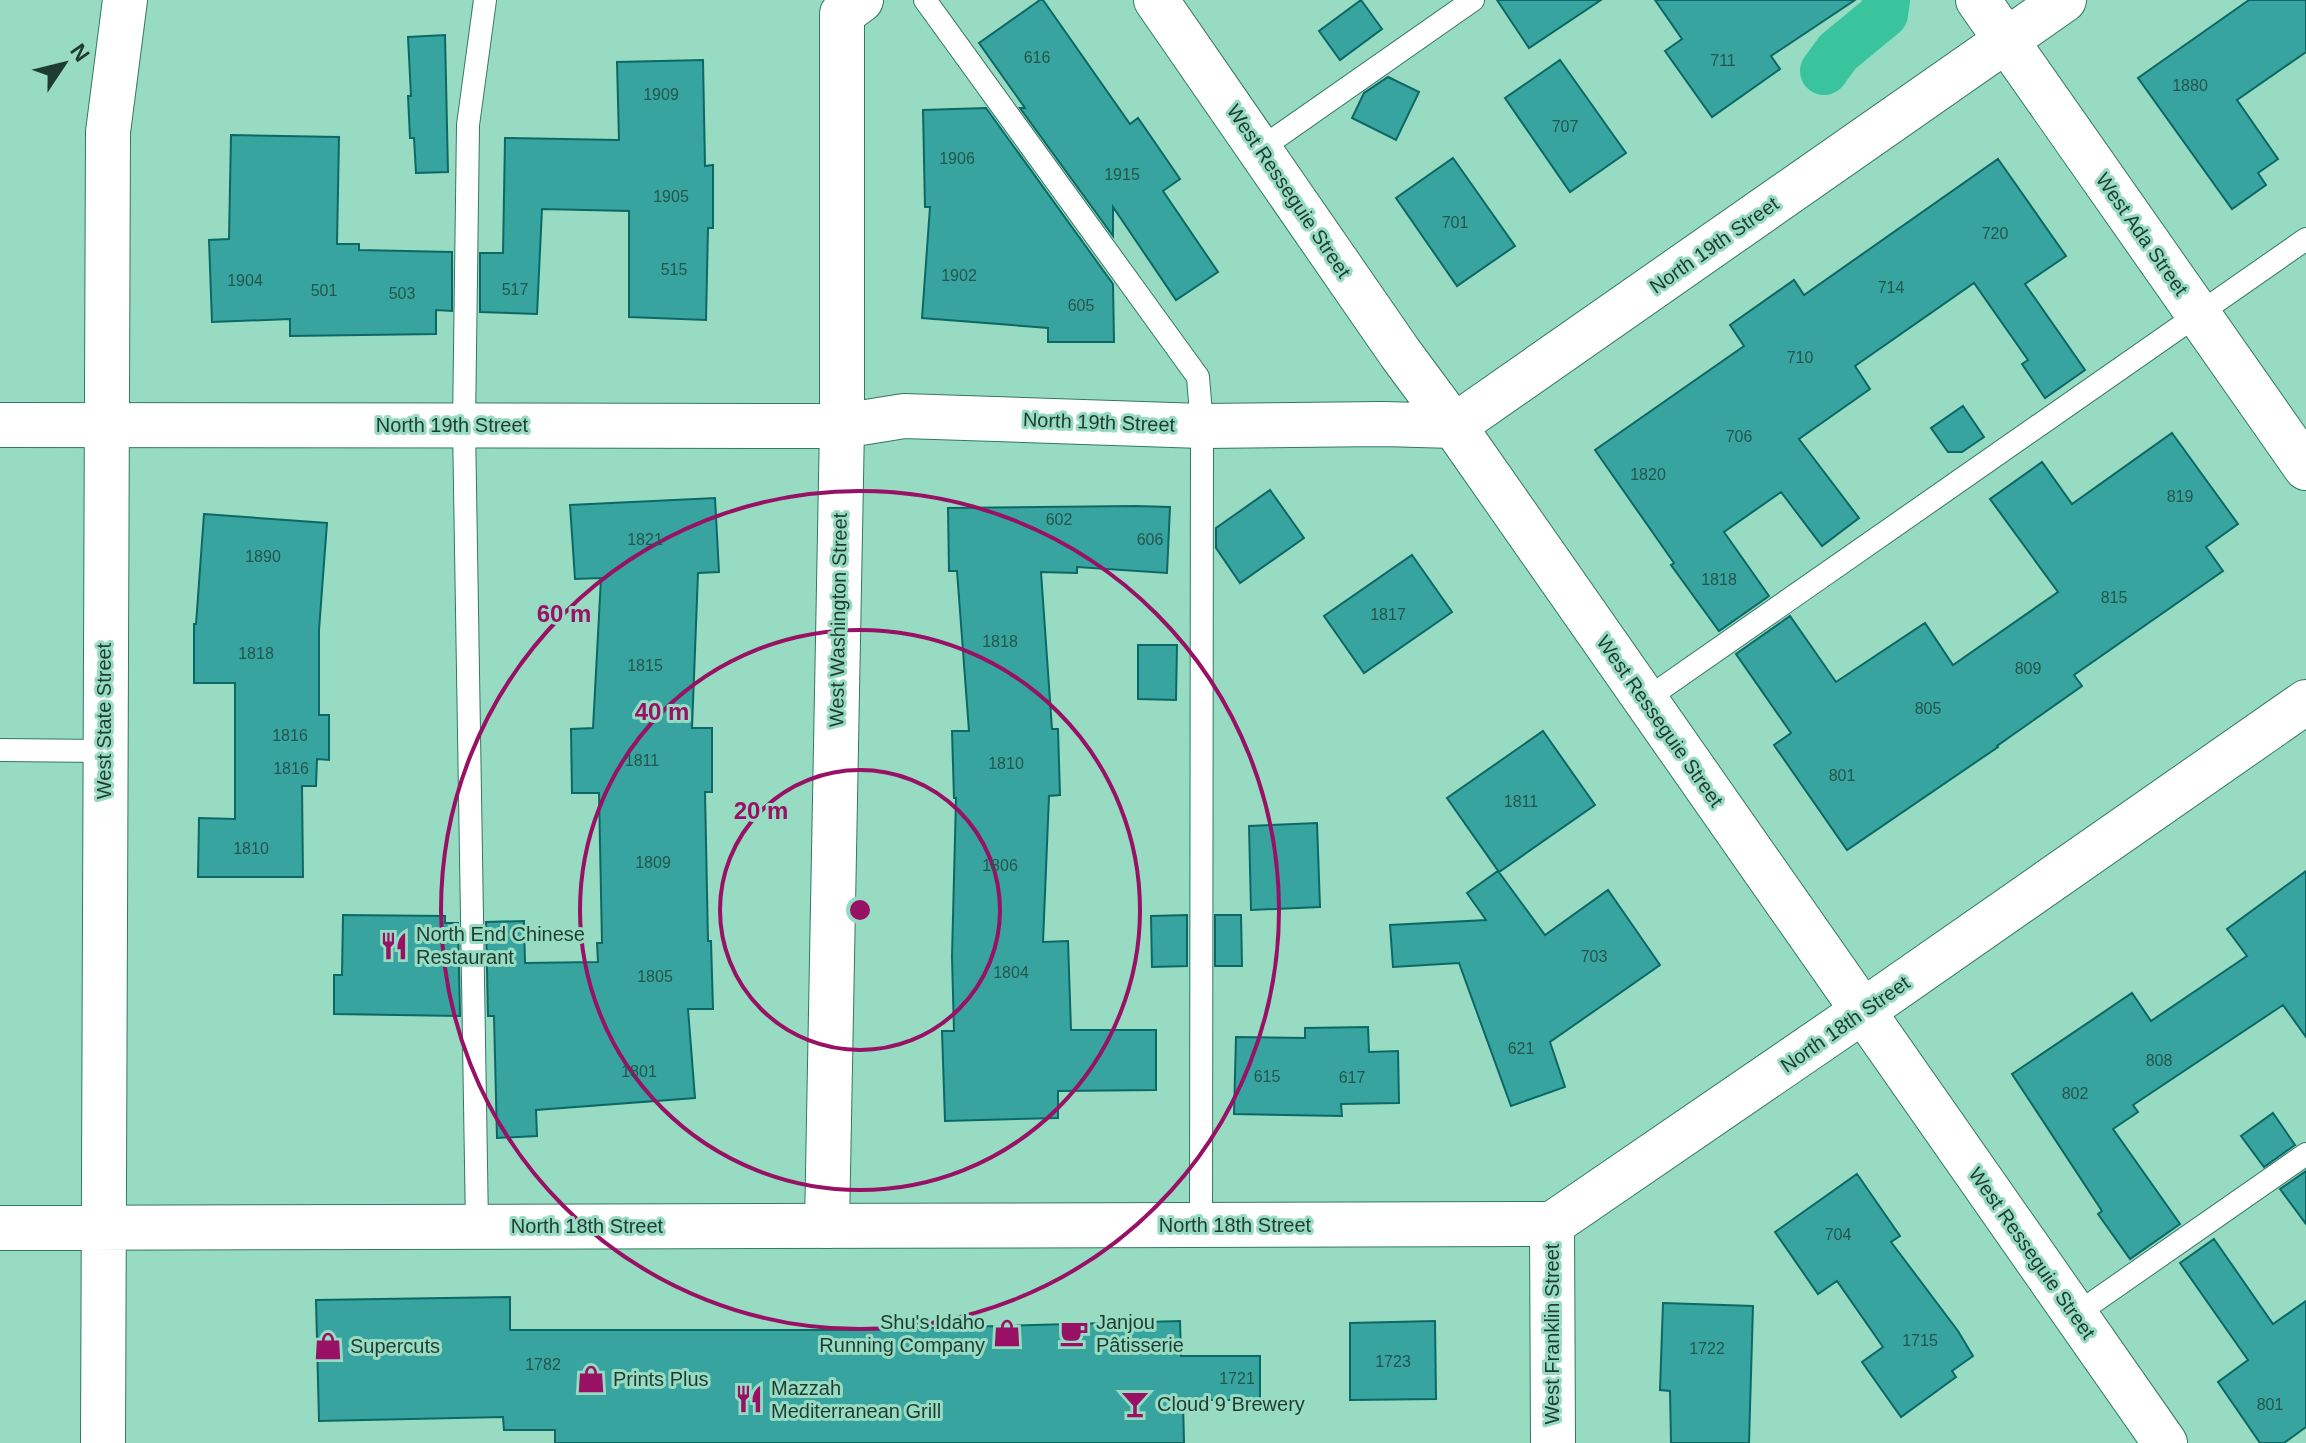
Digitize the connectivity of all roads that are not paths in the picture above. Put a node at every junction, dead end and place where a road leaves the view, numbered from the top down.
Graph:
1 (125, 0) edge
2 (485, 0) edge
3 (925, 0) edge
4 (1156, 0) edge
5 (1473, 0) edge
6 (1978, 0) edge
7 (2064, 0) edge
8 (851, 7) edge
9 (2007, 40) junction
10 (1260, 149) junction
11 (2306, 239) edge
12 (2198, 314) junction
13 (0, 425) edge
14 (105, 425) junction
15 (464, 425) junction
16 (842, 426) junction
17 (1202, 426) junction
18 (1454, 426) junction
19 (2306, 468) edge
20 (1645, 700) junction
21 (2306, 702) edge
22 (0, 750) edge
23 (104, 751) junction
24 (1863, 1011) junction
25 (2306, 1154) edge
26 (1552, 1224) junction
27 (1201, 1225) junction
28 (477, 1226) junction
29 (827, 1226) junction
30 (0, 1228) edge
31 (102, 1228) junction
32 (2075, 1315) junction
33 (103, 1443) edge
34 (1553, 1443) edge
35 (2165, 1443) edge

1 - 14 street, West State Street
2 - 15 lane
3 - 17 lane
4 - 10 street, West Resseguie Street
5 - 10 lane
6 - 9 street, West Ada Street
7 - 9 street, North 19th Street
8 - 16 street, West Washington Street
9 - 12 street, West Ada Street
9 - 18 street, North 19th Street
10 - 18 street, West Resseguie Street
11 - 12 lane
12 - 19 street, West Ada Street
12 - 20 lane
13 - 14 street, North 19th Street
14 - 15 street, North 19th Street
14 - 23 street, West State Street
15 - 16 street, North 19th Street
15 - 28 lane
16 - 17 street, North 19th Street
16 - 29 street, West Washington Street
17 - 18 street, North 19th Street
17 - 27 lane
18 - 20 street, West Resseguie Street
20 - 24 street, West Resseguie Street
21 - 24 street, North 18th Street
22 - 23 lane
23 - 31 street, West State Street
24 - 26 street, North 18th Street
24 - 32 street, West Resseguie Street
25 - 32 lane
26 - 27 street, North 18th Street
26 - 34 street, West Franklin Street
27 - 29 street, North 18th Street
28 - 29 street, North 18th Street
28 - 31 street, North 18th Street
30 - 31 street, North 18th Street
31 - 33 street, West State Street
32 - 35 street, West Resseguie Street

